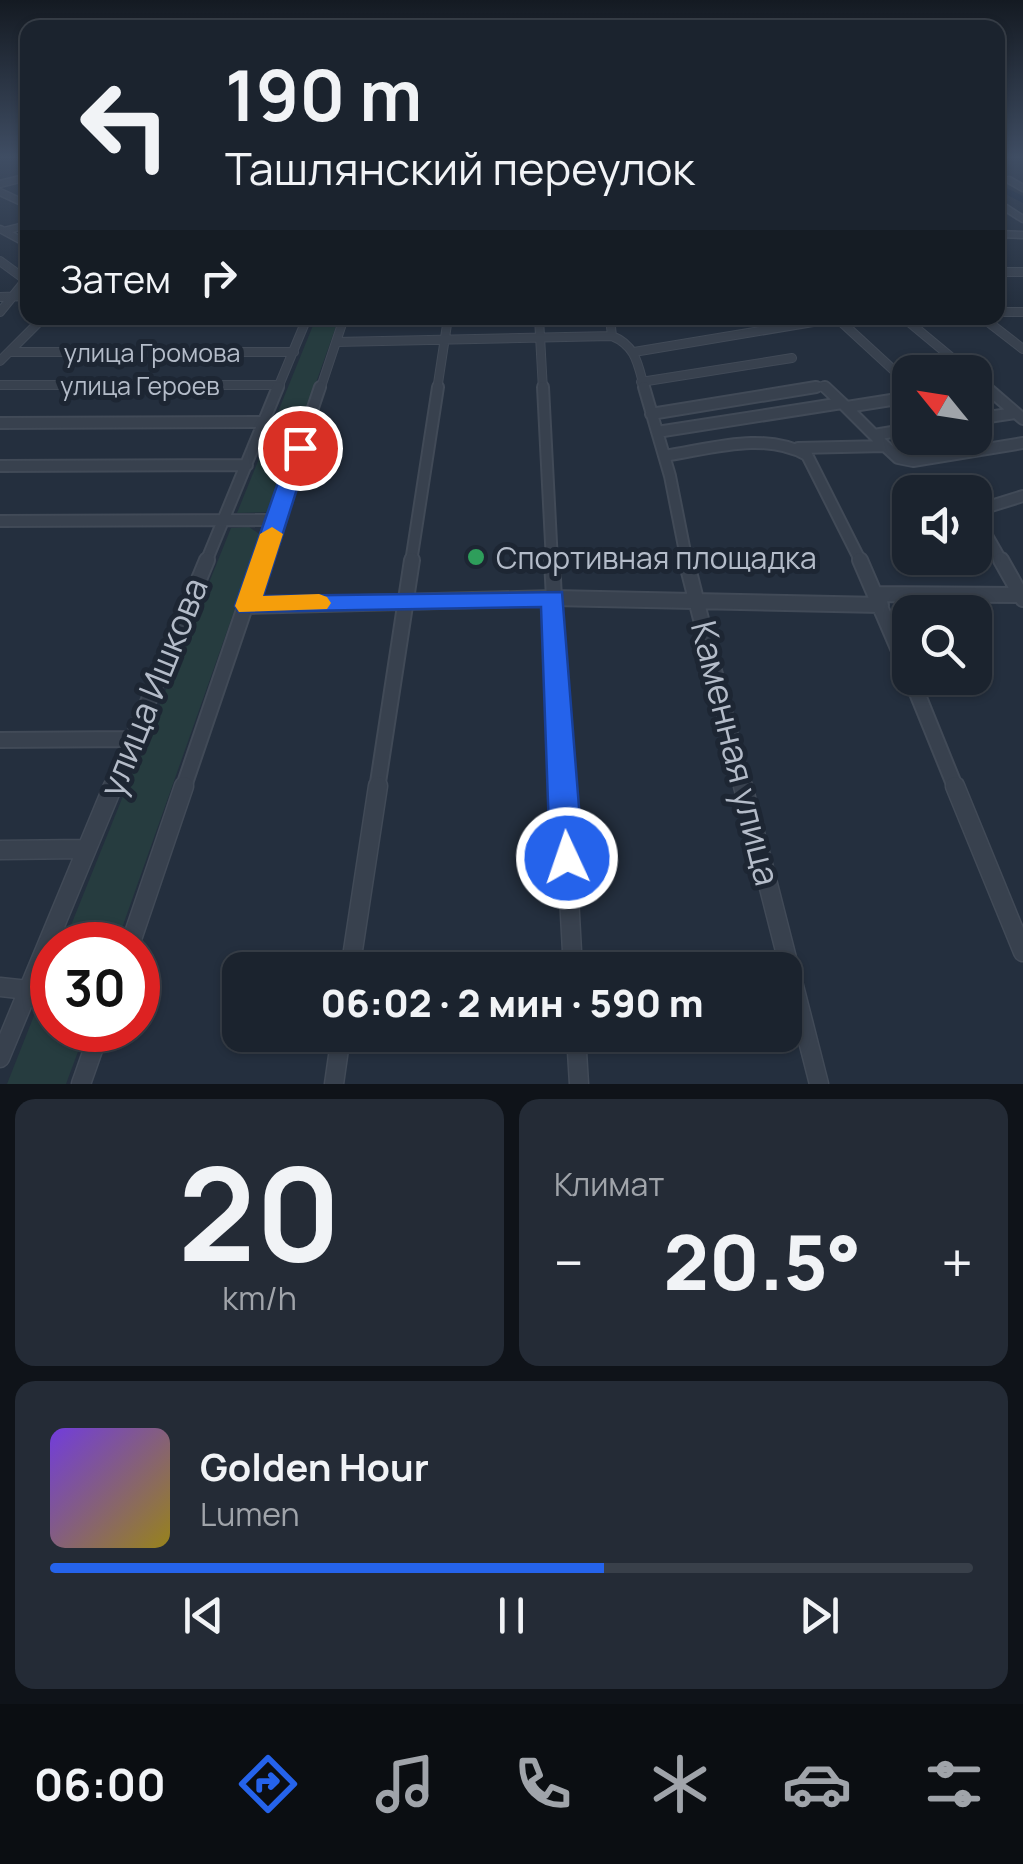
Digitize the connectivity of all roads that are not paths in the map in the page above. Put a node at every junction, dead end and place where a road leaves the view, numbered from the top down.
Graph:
1 (20, 290) edge
2 (0, 296) edge
3 (16, 296) junction
4 (20, 296) edge
5 (0, 312) edge
6 (35, 325) edge
7 (304, 325) edge
8 (342, 325) edge
9 (446, 325) edge
10 (539, 325) edge
11 (611, 325) edge
12 (795, 325) edge
13 (810, 325) edge
14 (845, 325) edge
15 (912, 325) edge
16 (992, 325) edge
17 (798, 328) junction
18 (612, 336) junction
19 (539, 338) junction
20 (443, 340) junction
21 (336, 342) junction
22 (1023, 349) edge
23 (9, 352) junction
24 (294, 352) junction
25 (634, 352) junction
26 (948, 355) edge
27 (792, 358) dead end
28 (0, 361) edge
29 (892, 369) edge
30 (641, 382) junction
31 (0, 385) edge
32 (280, 385) junction
33 (992, 392) edge
34 (892, 399) edge
35 (845, 405) junction
36 (651, 414) junction
37 (1019, 416) edge
38 (992, 418) edge
39 (265, 422) junction
40 (0, 423) edge
41 (657, 432) junction
42 (892, 432) edge
43 (874, 435) junction
44 (1023, 443) edge
45 (885, 446) junction
46 (803, 452) junction
47 (664, 456) junction
48 (247, 465) junction
49 (0, 466) edge
50 (1023, 496) edge
51 (276, 520) junction
52 (0, 521) edge
53 (220, 521) junction
54 (1022, 597) edge
55 (553, 598) junction
56 (879, 599) junction
57 (405, 600) junction
58 (699, 603) junction
59 (248, 606) junction
60 (892, 632) edge
61 (917, 695) edge
62 (132, 739) junction
63 (0, 740) edge
64 (85, 849) junction
65 (0, 850) edge
66 (138, 922) edge
67 (353, 952) edge
68 (571, 952) edge
69 (1023, 952) edge
70 (0, 987) edge
71 (28, 990) junction
72 (93, 1052) edge
73 (339, 1052) edge
74 (577, 1052) edge
75 (0, 1058) edge
76 (82, 1084) edge
77 (334, 1084) edge
78 (578, 1084) edge
79 (819, 1084) edge

1 - 3 street
2 - 3 street
3 - 4 street
3 - 5 street
6 - 23 street
7 - 24 street, улица Ишкова
8 - 21 street, улица Ишкова
9 - 20 street
10 - 19 street
11 - 18 street
12 - 17 street
13 - 17 street
14 - 29 street
15 - 26 street
16 - 22 street
17 - 25 street
18 - 19 street
18 - 25 street
19 - 20 street
19 - 55 street
20 - 21 street
20 - 57 street
21 - 51 street, улица Ишкова
23 - 24 street, улица Громова
23 - 28 street
24 - 32 street, улица Ишкова
25 - 30 street, Каменная улица
27 - 30 street
30 - 36 street, Каменная улица
31 - 32 street, улица Героев
32 - 39 street, улица Ишкова
33 - 37 street
34 - 35 street
35 - 36 street
35 - 41 street
35 - 43 street
36 - 41 street, Каменная улица
37 - 38 street
39 - 40 street
39 - 48 street, улица Ишкова
41 - 47 street, Каменная улица
42 - 43 street
43 - 45 street
44 - 45 street
45 - 46 street
46 - 47 street
46 - 56 street
47 - 58 street, Каменная улица
48 - 49 street
48 - 53 street, улица Ишкова
50 - 54 street
51 - 53 street
51 - 59 street, улица Ишкова
52 - 53 street
53 - 62 street, улица Ишкова
54 - 56 street
55 - 57 street
55 - 58 street
55 - 68 street
56 - 58 street
56 - 60 street
57 - 59 street
57 - 67 street
58 - 79 street, Каменная улица
59 - 66 street, улица Ишкова
61 - 69 street
62 - 63 street
62 - 64 street, улица Ишкова
64 - 65 street
64 - 71 street, улица Ишкова
70 - 71 street
71 - 75 street, улица Ишкова
72 - 76 street
73 - 77 street
74 - 78 street

